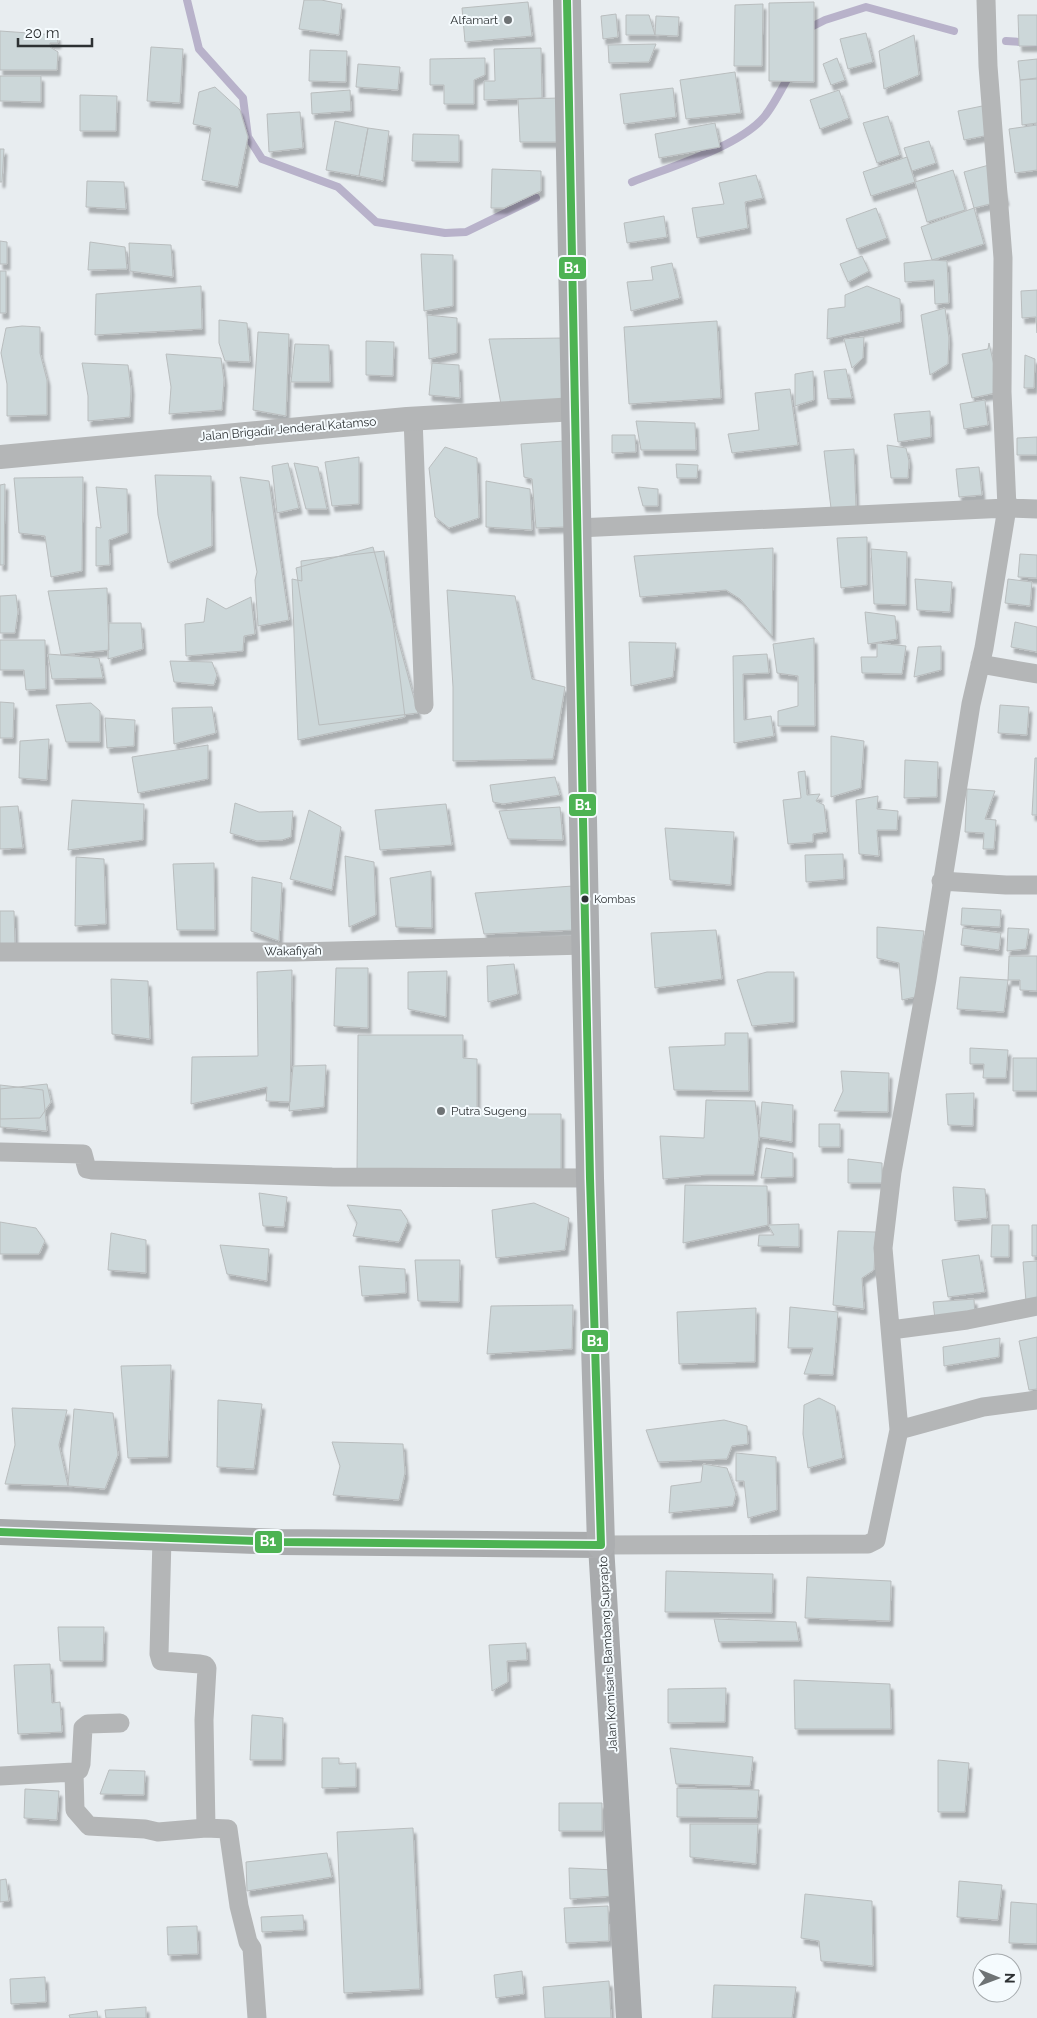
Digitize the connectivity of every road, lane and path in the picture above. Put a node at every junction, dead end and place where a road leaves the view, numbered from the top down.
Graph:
1 (567, 0) edge
2 (986, 0) edge
3 (576, 409) junction
4 (413, 418) junction
5 (0, 457) edge
6 (1007, 508) junction
7 (1037, 509) edge
8 (578, 528) junction
9 (980, 664) junction
10 (1037, 674) edge
11 (424, 705) dead end
12 (942, 881) junction
13 (1037, 885) edge
14 (586, 944) junction
15 (0, 952) edge
16 (0, 1152) edge
17 (590, 1178) junction
18 (1037, 1306) edge
19 (891, 1330) junction
20 (1037, 1400) edge
21 (899, 1430) junction
22 (0, 1532) edge
23 (162, 1538) junction
24 (601, 1545) junction
25 (120, 1723) dead end
26 (74, 1772) junction
27 (0, 1776) edge
28 (206, 1828) junction
29 (257, 2018) edge
30 (630, 2018) edge

1 - 3 main road, Jalan Komisaris Bambang Suprapto
2 - 6 street
3 - 4 street, Jalan Brigadir Jenderal Katamso
3 - 8 main road, Jalan Komisaris Bambang Suprapto
4 - 5 street, Jalan Brigadir Jenderal Katamso
4 - 11 street
6 - 7 street
6 - 8 street
6 - 9 street
8 - 14 main road, Jalan Komisaris Bambang Suprapto
9 - 10 street
9 - 12 street
12 - 13 street
12 - 19 street
14 - 15 street, Wakafiyah
14 - 17 main road, Jalan Komisaris Bambang Suprapto
16 - 17 street
17 - 24 main road, Jalan Komisaris Bambang Suprapto
18 - 19 street
19 - 21 street
20 - 21 street
21 - 24 street
22 - 23 main road
23 - 24 main road
23 - 28 street
24 - 30 main road, Jalan Komisaris Bambang Suprapto
25 - 26 street
26 - 27 street
26 - 28 street
28 - 29 street

